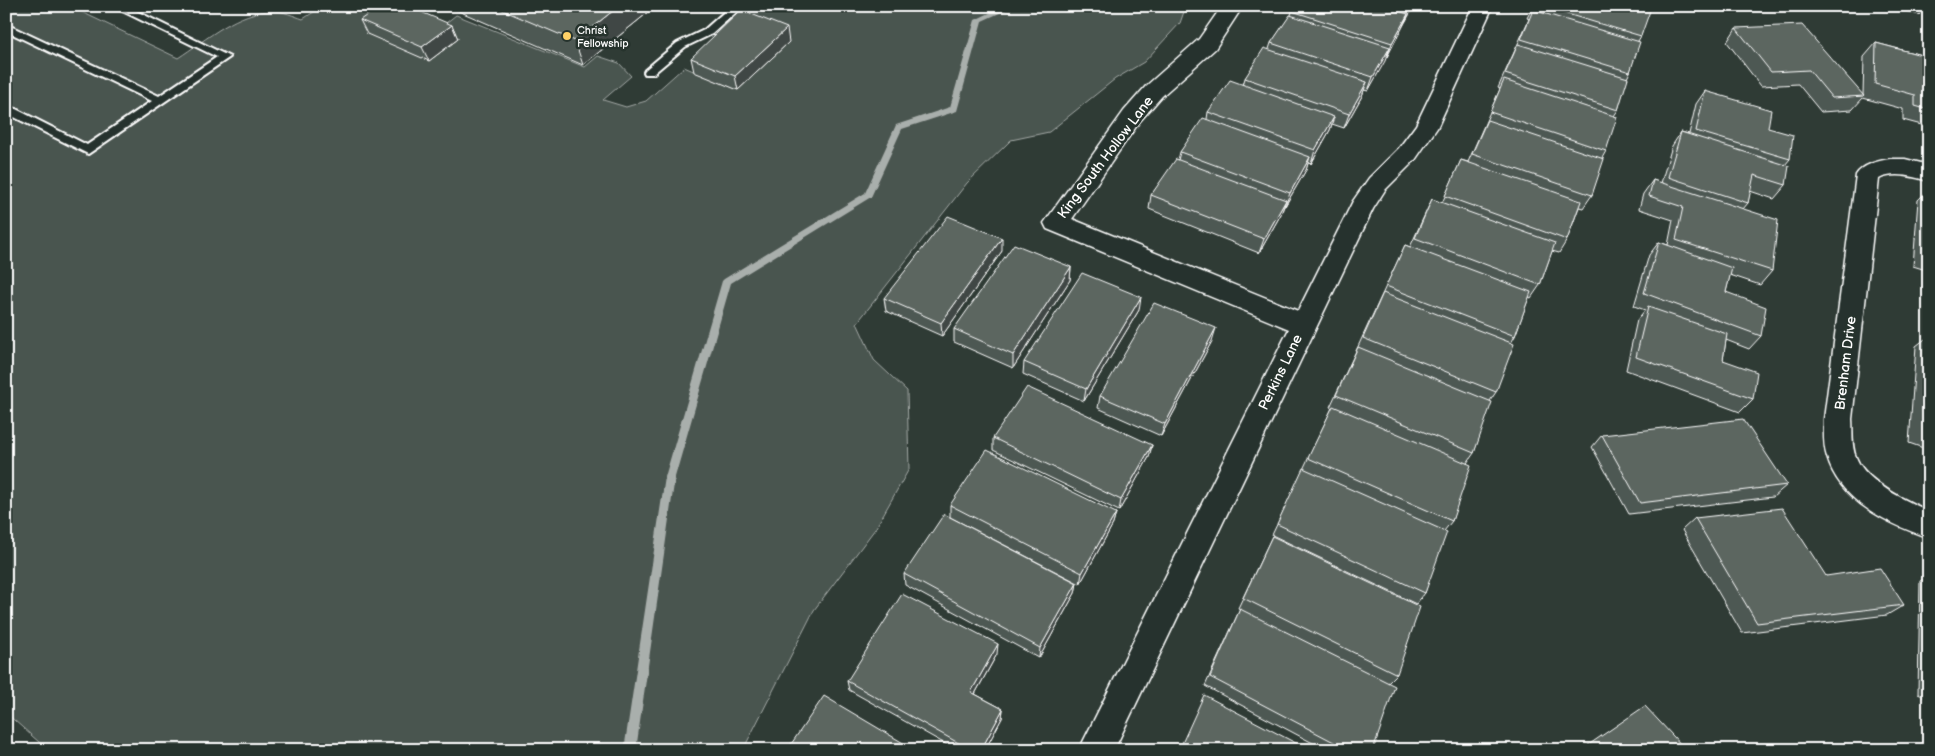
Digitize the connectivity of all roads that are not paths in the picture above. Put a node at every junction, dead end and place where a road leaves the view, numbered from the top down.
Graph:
1 (117, 6) edge
2 (738, 6) edge
3 (1233, 6) edge
4 (1482, 6) edge
5 (6, 27) edge
6 (649, 72) dead end
7 (160, 101) junction
8 (6, 108) edge
9 (1929, 174) edge
10 (1304, 324) junction
11 (1929, 525) edge
12 (1096, 750) edge

1 - 7 lane
2 - 6 lane
3 - 10 street, King South Hollow Lane
4 - 10 street, Perkins Lane
5 - 7 lane
7 - 8 lane
9 - 11 street, Brenham Drive
10 - 12 street, Perkins Lane

